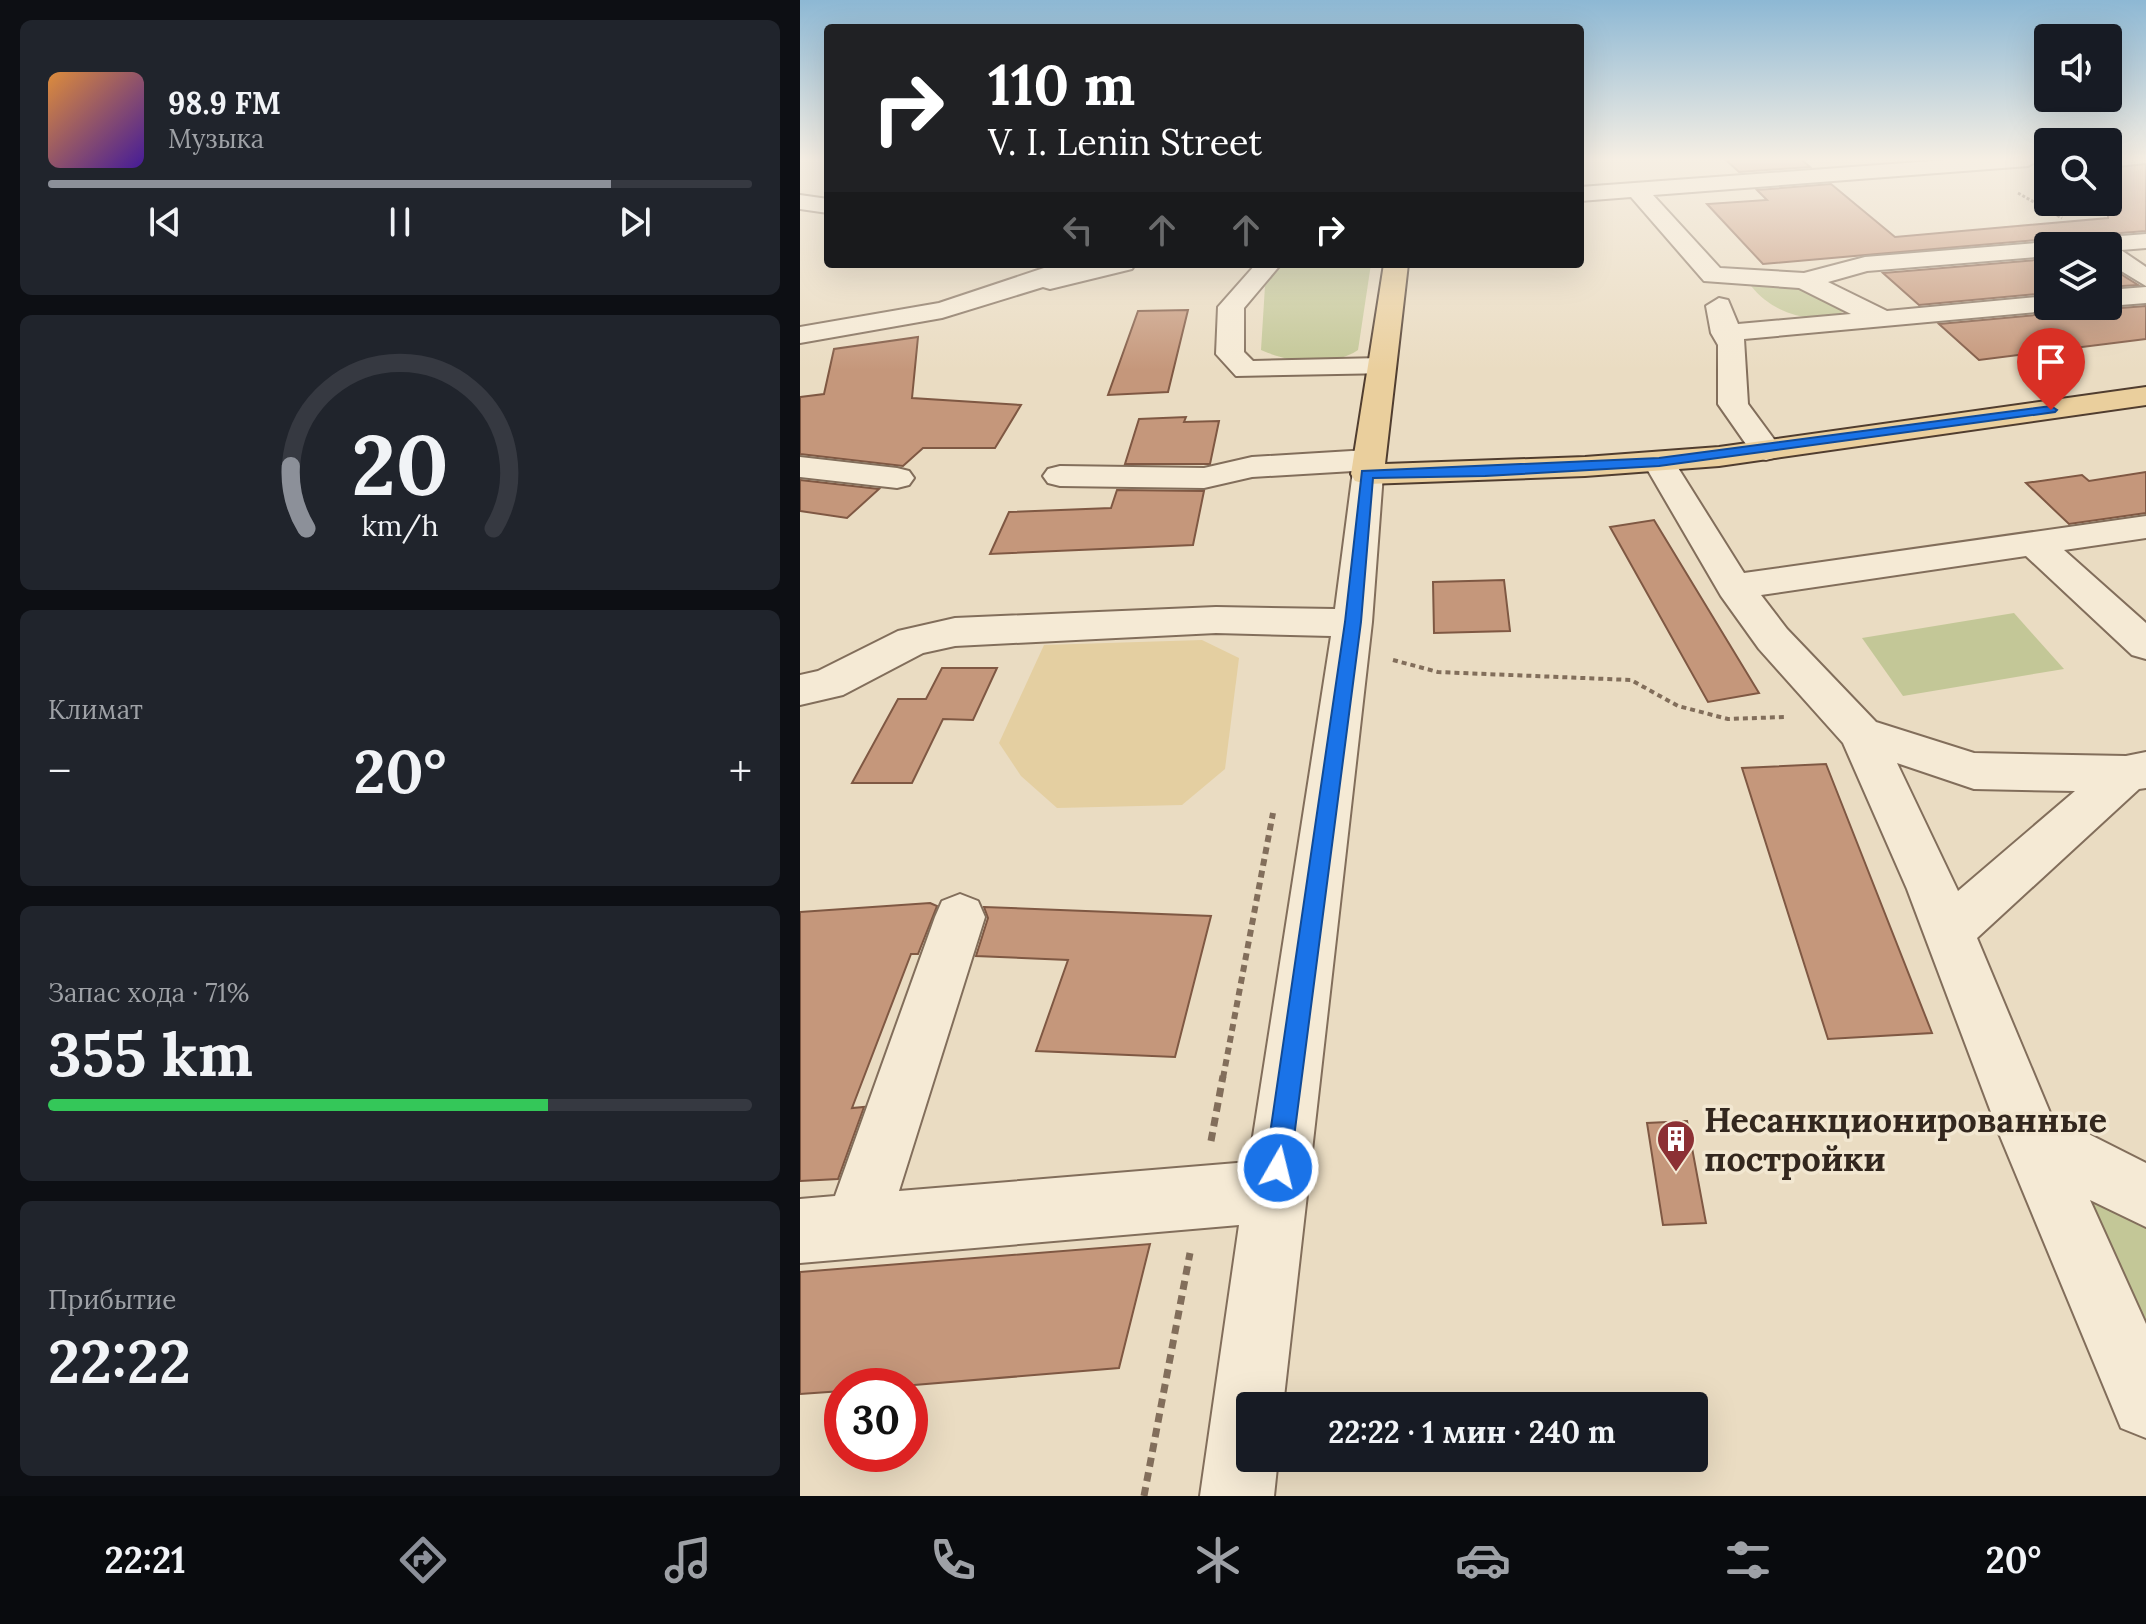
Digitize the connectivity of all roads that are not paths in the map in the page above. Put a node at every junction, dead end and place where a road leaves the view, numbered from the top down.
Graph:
1 (1672, 230) edge
2 (2146, 241) edge
3 (2122, 244) edge
4 (2034, 250) edge
5 (2122, 265) edge
6 (1067, 268) edge
7 (1105, 268) edge
8 (1265, 268) edge
9 (1395, 268) edge
10 (1713, 276) junction
11 (1805, 281) junction
12 (2145, 281) edge
13 (1020, 287) junction
14 (2122, 292) edge
15 (2034, 305) edge
16 (1883, 319) junction
17 (1725, 333) junction
18 (800, 335) edge
19 (1381, 367) junction
20 (2146, 396) edge
21 (1766, 450) junction
22 (1659, 462) junction
23 (800, 467) edge
24 (1367, 467) junction
25 (1060, 476) dead end
26 (897, 478) dead end
27 (2146, 527) edge
28 (2036, 545) junction
29 (1734, 587) junction
30 (1351, 640) junction
31 (2146, 645) edge
32 (800, 690) edge
33 (1850, 725) junction
34 (2136, 772) edge
35 (960, 917) dead end
36 (1949, 931) junction
37 (2030, 1136) junction
38 (1275, 1191) junction
39 (2146, 1196) edge
40 (828, 1228) edge
41 (2146, 1403) edge
42 (1237, 1496) edge

1 - 10 street
2 - 3 street
4 - 11 street
5 - 12 street
6 - 13 street
7 - 13 street
8 - 19 street
9 - 19 main road
10 - 11 street
10 - 17 street
11 - 16 street
12 - 14 street
13 - 18 street
15 - 16 street
16 - 17 street
17 - 21 street
19 - 24 main road
20 - 21 main road
21 - 22 main road
22 - 24 main road
22 - 29 street
23 - 26 street
24 - 25 street
24 - 30 street
27 - 28 street
28 - 29 street
28 - 31 street
29 - 33 street
30 - 32 street
30 - 38 street
33 - 34 street
33 - 36 street
34 - 36 street
35 - 40 street
36 - 37 street
37 - 39 street
37 - 41 street
38 - 40 street
38 - 42 street

